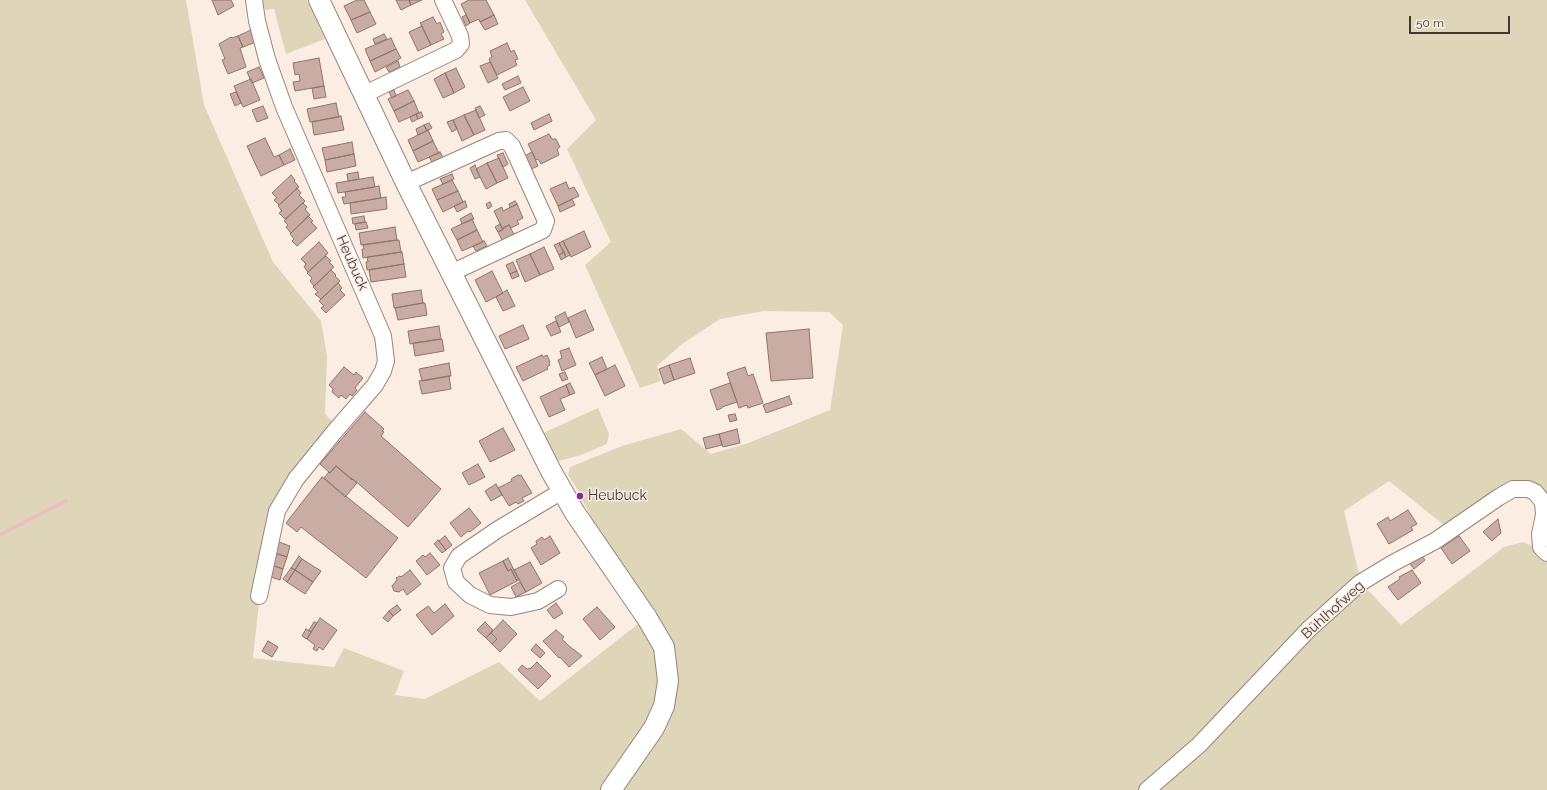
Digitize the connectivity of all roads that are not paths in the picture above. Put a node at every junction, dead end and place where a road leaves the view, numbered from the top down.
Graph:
1 (254, 0) edge
2 (443, 0) edge
3 (324, 1) edge
4 (365, 94) junction
5 (406, 183) junction
6 (451, 273) junction
7 (562, 491) junction
8 (1547, 553) edge
9 (558, 589) dead end
10 (259, 596) dead end
11 (611, 790) edge
12 (1147, 790) edge

1 - 10 street, Heubuck
2 - 4 street
3 - 4 street
4 - 5 street
5 - 6 street
5 - 6 street
6 - 7 street
7 - 9 street
7 - 11 street
8 - 12 street, Bühlhofweg

